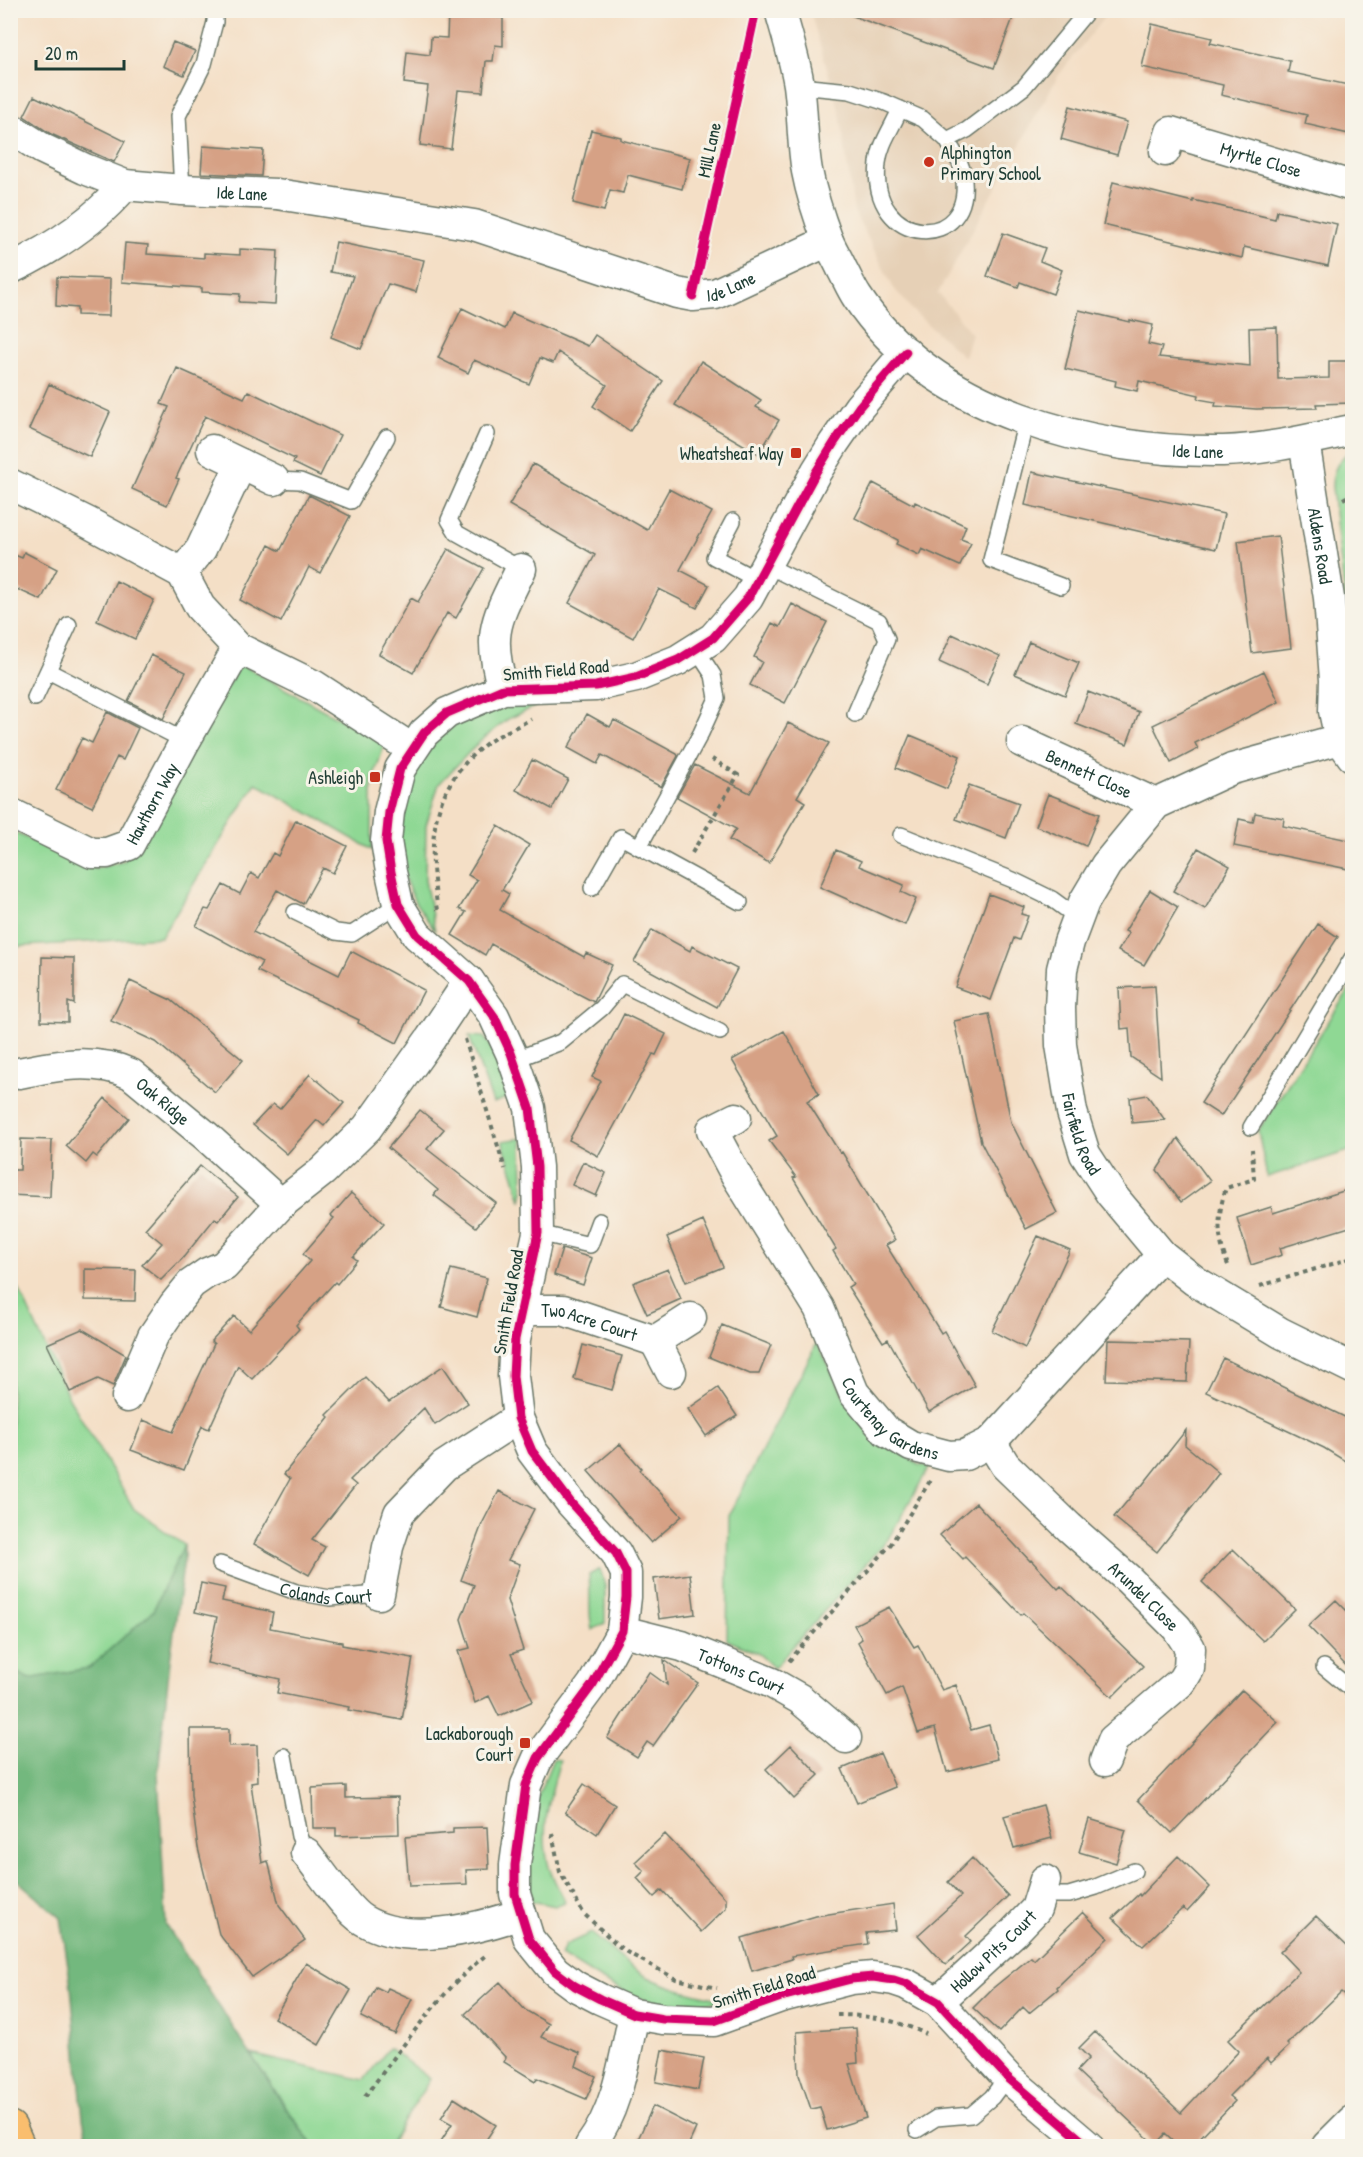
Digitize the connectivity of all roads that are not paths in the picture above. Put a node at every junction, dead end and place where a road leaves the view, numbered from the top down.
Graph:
1 (215, 10) edge
2 (780, 10) edge
3 (1088, 10) edge
4 (799, 86) junction
5 (900, 109) junction
6 (10, 128) edge
7 (1170, 132) dead end
8 (947, 140) junction
9 (125, 184) junction
10 (1353, 186) edge
11 (182, 190) junction
12 (828, 241) junction
13 (10, 269) edge
14 (906, 352) junction
15 (1026, 421) junction
16 (1353, 430) edge
17 (487, 434) dead end
18 (387, 437) dead end
19 (1304, 441) junction
20 (212, 450) dead end
21 (241, 464) junction
22 (274, 480) joint
23 (10, 484) edge
24 (733, 521) dead end
25 (521, 569) joint
26 (182, 573) junction
27 (761, 573) junction
28 (1061, 586) dead end
29 (69, 625) dead end
30 (238, 648) junction
31 (696, 649) junction
32 (48, 671) junction
33 (503, 689) junction
34 (35, 698) dead end
35 (855, 714) dead end
36 (185, 741) junction
37 (1022, 741) dead end
38 (1346, 747) edge
39 (412, 749) junction
40 (1156, 804) junction
41 (10, 813) edge
42 (901, 835) dead end
43 (639, 847) junction
44 (592, 888) dead end
45 (740, 902) dead end
46 (398, 904) junction
47 (295, 912) dead end
48 (1078, 918) junction
49 (1353, 958) edge
50 (461, 993) junction
51 (720, 1032) dead end
52 (513, 1060) junction
53 (19, 1073) dead end
54 (736, 1118) dead end
55 (1251, 1127) road end
56 (281, 1204) junction
57 (599, 1221) dead end
58 (538, 1233) junction
59 (1162, 1255) junction
60 (522, 1310) junction
61 (691, 1318) dead end
62 (655, 1341) junction
63 (1353, 1368) edge
64 (671, 1372) dead end
65 (127, 1397) dead end
66 (518, 1418) junction
67 (991, 1442) junction
68 (220, 1564) dead end
69 (379, 1594) joint
70 (622, 1631) junction
71 (1324, 1667) dead end
72 (1353, 1690) edge
73 (846, 1738) dead end
74 (284, 1756) dead end
75 (1105, 1761) dead end
76 (306, 1853) joint
77 (1134, 1871) dead end
78 (1043, 1887) joint
79 (523, 1922) junction
80 (938, 2002) junction
81 (634, 2014) junction
82 (1007, 2077) junction
83 (1353, 2121) edge
84 (10, 2128) edge
85 (917, 2130) dead end
86 (18, 2146) edge
87 (590, 2146) edge
88 (1088, 2146) edge
89 (1328, 2146) edge

1 - 11 lane
2 - 4 street
3 - 8 lane
4 - 5 lane
4 - 12 street
5 - 8 lane
5 - 8 lane
6 - 9 street, Ide Lane
7 - 10 street, Myrtle Close
9 - 11 street, Ide Lane
9 - 13 street
11 - 12 street, Ide Lane
12 - 14 street, Ide Lane
14 - 15 street, Ide Lane
14 - 27 street, Smith Field Road
15 - 19 street, Ide Lane
15 - 28 lane
16 - 19 street, Ide Lane
17 - 25 lane
18 - 22 lane
19 - 38 street, Aldens Road
20 - 21 street
21 - 22 street
21 - 26 street
23 - 26 street
24 - 27 lane
25 - 33 street
26 - 30 street
27 - 31 street, Smith Field Road
27 - 35 lane
29 - 32 lane
30 - 36 street, Hawthorn Way
30 - 39 street
31 - 33 street, Smith Field Road
31 - 43 lane
32 - 34 lane
32 - 36 lane
33 - 39 street, Smith Field Road
36 - 41 street, Hawthorn Way
37 - 40 street, Bennett Close
38 - 40 street, Fairfield Road
39 - 46 street, Smith Field Road
40 - 48 street, Fairfield Road
42 - 48 lane
43 - 44 lane
43 - 45 lane
46 - 47 lane
46 - 50 street, Smith Field Road
48 - 59 street, Fairfield Road
49 - 55 lane
50 - 52 street, Smith Field Road
50 - 56 street
51 - 52 lane
52 - 58 street, Smith Field Road
53 - 56 street, Oak Ridge
54 - 67 street, Courtenay Gardens
56 - 65 street
57 - 58 lane
58 - 60 street, Smith Field Road
59 - 63 street, Fairfield Road
59 - 67 street, Courtenay Gardens
60 - 62 street, Two Acre Court
60 - 66 street, Smith Field Road
61 - 62 street, Two Acre Court
62 - 64 street, Two Acre Court
66 - 69 street, Colands Court
66 - 70 street, Smith Field Road
67 - 75 street, Arundel Close
68 - 69 lane, Colands Court
70 - 73 street, Tottons Court
70 - 79 street, Smith Field Road
71 - 72 lane
74 - 76 lane
76 - 79 street
77 - 78 lane, Hollow Pits Court
78 - 80 street, Hollow Pits Court
79 - 81 street, Smith Field Road
80 - 81 street, Smith Field Road
80 - 82 street, Smith Field Road
81 - 87 street
82 - 85 lane
82 - 88 street, Smith Field Road
83 - 89 street
84 - 86 highway

